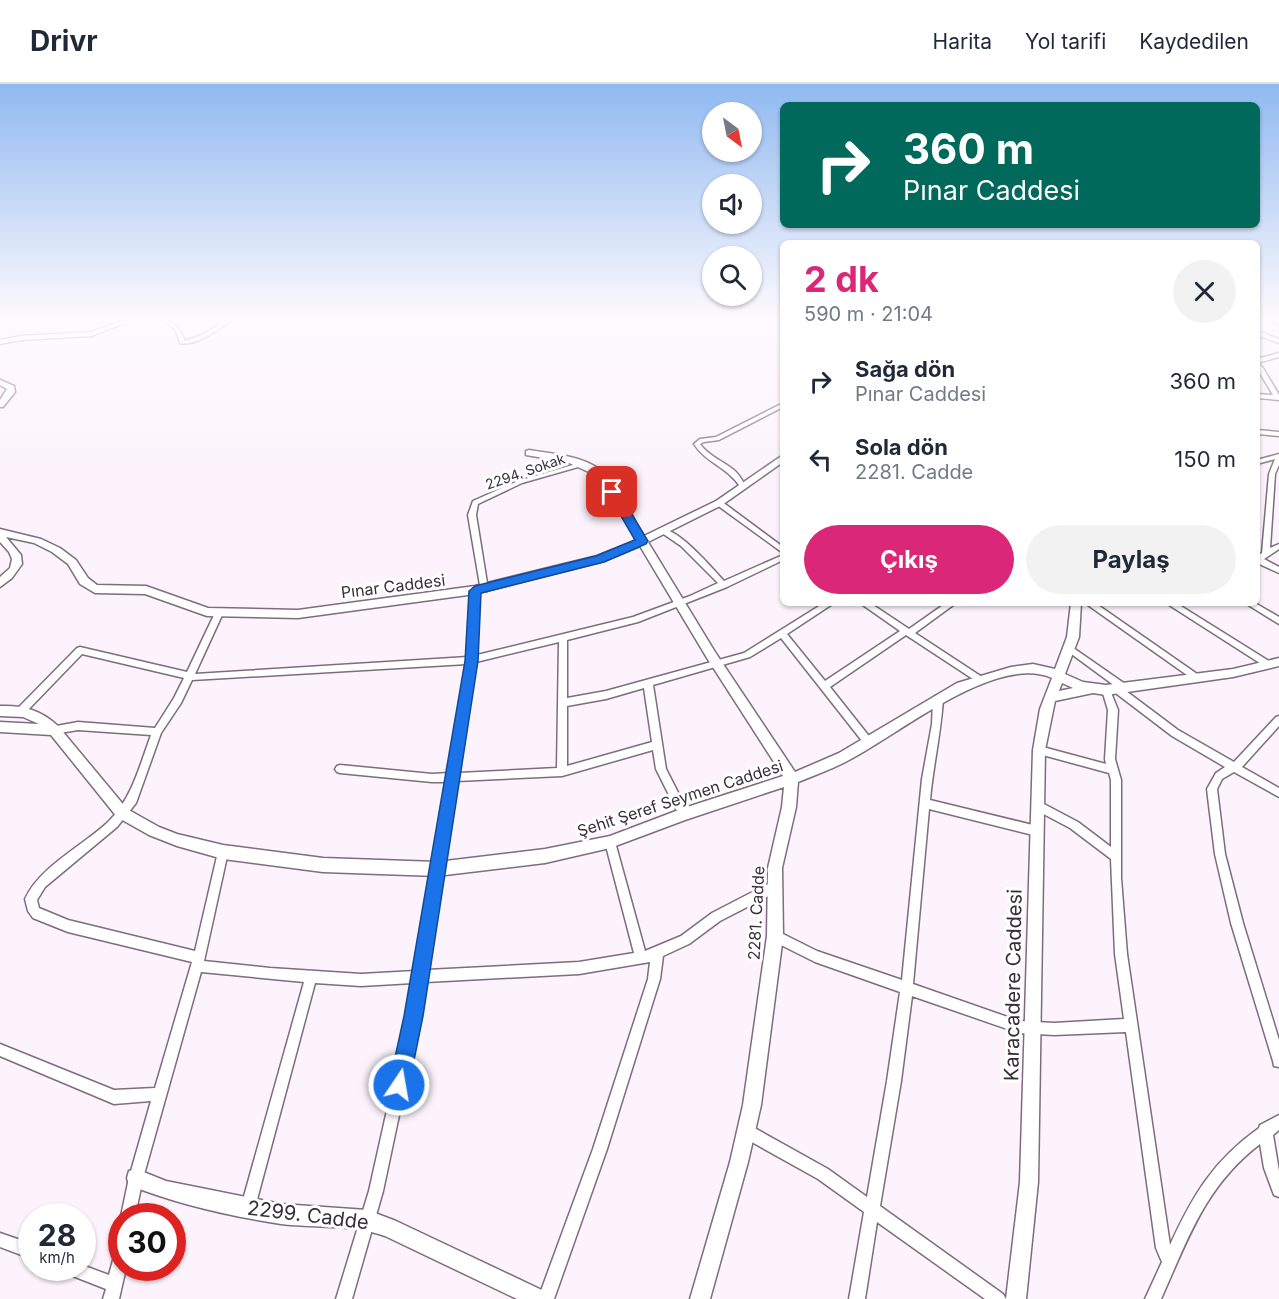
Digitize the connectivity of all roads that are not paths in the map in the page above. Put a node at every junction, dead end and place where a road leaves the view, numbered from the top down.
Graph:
1 (1265, 377) edge
2 (0, 382) edge
3 (1260, 396) edge
4 (1278, 398) edge
5 (0, 405) edge
6 (780, 407) edge
7 (1260, 432) edge
8 (1279, 434) edge
9 (529, 453) dead end
10 (1279, 456) edge
11 (780, 460) edge
12 (1260, 461) edge
13 (584, 464) junction
14 (1276, 484) edge
15 (743, 487) junction
16 (719, 503) junction
17 (1270, 514) junction
18 (1279, 519) edge
19 (665, 531) junction
20 (0, 534) edge
21 (642, 541) junction
22 (1279, 546) edge
23 (780, 549) edge
24 (780, 558) edge
25 (1260, 558) edge
26 (1279, 570) edge
27 (0, 583) edge
28 (724, 585) junction
29 (479, 590) junction
30 (679, 604) junction
31 (825, 606) edge
32 (868, 606) edge
33 (947, 606) edge
34 (1076, 606) edge
35 (1093, 606) edge
36 (1175, 606) edge
37 (1254, 606) edge
38 (219, 613) junction
39 (1279, 621) edge
40 (907, 632) junction
41 (782, 634) junction
42 (563, 638) junction
43 (1069, 648) junction
44 (472, 661) junction
45 (1274, 664) edge
46 (717, 665) junction
47 (190, 675) junction
48 (1059, 675) junction
49 (1197, 678) junction
50 (979, 679) junction
51 (648, 684) junction
52 (823, 687) junction
53 (1091, 689) junction
54 (1115, 689) junction
55 (1050, 697) junction
56 (938, 699) junction
57 (562, 703) junction
58 (22, 710) junction
59 (0, 711) edge
60 (1279, 720) edge
61 (0, 727) edge
62 (54, 730) junction
63 (157, 732) junction
64 (869, 743) junction
65 (657, 744) junction
66 (1039, 750) junction
67 (1233, 767) junction
68 (340, 769) dead end
69 (1112, 769) junction
70 (562, 772) junction
71 (452, 778) junction
72 (792, 779) junction
73 (1279, 793) edge
74 (924, 803) junction
75 (1038, 806) junction
76 (122, 813) junction
77 (684, 814) junction
78 (1037, 831) junction
79 (610, 842) junction
80 (223, 852) junction
81 (1116, 857) junction
82 (437, 869) junction
83 (774, 887) junction
84 (775, 936) junction
85 (657, 953) junction
86 (641, 958) junction
87 (197, 962) junction
88 (311, 977) junction
89 (420, 978) junction
90 (906, 989) junction
91 (1131, 1025) junction
92 (1032, 1029) junction
93 (0, 1050) edge
94 (1279, 1061) edge
95 (161, 1094) junction
96 (1279, 1122) edge
97 (1266, 1130) junction
98 (746, 1131) junction
99 (136, 1178) junction
100 (1279, 1190) edge
101 (131, 1203) edge
102 (248, 1208) junction
103 (872, 1209) junction
104 (367, 1220) junction
105 (0, 1240) edge
106 (18, 1247) edge
107 (1170, 1263) junction
108 (93, 1281) edge
109 (113, 1292) edge
110 (344, 1299) edge
111 (539, 1299) edge
112 (546, 1299) edge
113 (700, 1299) edge
114 (857, 1299) edge
115 (998, 1299) edge
116 (1016, 1299) edge
117 (1154, 1299) edge

1 - 4 street
2 - 5 street
3 - 4 street
6 - 15 street
7 - 8 street
9 - 13 street
10 - 12 street
10 - 14 street
11 - 15 street, Pınar Caddesi
13 - 21 street
13 - 29 street, 2294. Sokak
14 - 17 street
15 - 16 street, Pınar Caddesi
16 - 19 street, Pınar Caddesi
16 - 23 street
17 - 18 street
17 - 25 street
19 - 21 street, Pınar Caddesi
19 - 28 street
20 - 27 street
20 - 38 street, Pınar Caddesi
21 - 29 street, Pınar Caddesi
21 - 30 street
22 - 25 street
24 - 28 street
25 - 26 street
28 - 30 street
29 - 38 street, Pınar Caddesi
29 - 44 street
30 - 42 street
30 - 46 street
31 - 41 street
32 - 40 street
33 - 40 street
34 - 43 street, Karacadere Caddesi
35 - 49 street
36 - 45 street
37 - 39 street
38 - 47 street
40 - 50 street
40 - 52 street
41 - 46 street
41 - 52 street
42 - 44 street
42 - 57 street
43 - 48 street, Karacadere Caddesi
43 - 54 street
44 - 47 street
44 - 71 street
45 - 49 street, Şehit Şeref Seymen Caddesi
46 - 51 street
46 - 72 street
47 - 58 street
47 - 63 street
48 - 50 street, Şehit Şeref Seymen Caddesi
48 - 53 street, Şehit Şeref Seymen Caddesi
48 - 55 street, Karacadere Caddesi
49 - 54 street, Şehit Şeref Seymen Caddesi
50 - 56 street, Şehit Şeref Seymen Caddesi
51 - 57 street
51 - 65 street
52 - 64 street
53 - 54 street, Şehit Şeref Seymen Caddesi
53 - 55 street
54 - 67 street
54 - 69 street
55 - 66 street, Karacadere Caddesi
56 - 64 street, Şehit Şeref Seymen Caddesi
56 - 74 street
57 - 70 street
58 - 59 street
58 - 62 street, Şehit Şeref Seymen Caddesi
60 - 67 street
61 - 62 street
62 - 63 street
62 - 76 street, Şehit Şeref Seymen Caddesi
63 - 76 street
64 - 72 street, Şehit Şeref Seymen Caddesi
65 - 70 street
65 - 77 street
66 - 69 street
66 - 75 street, Karacadere Caddesi
67 - 73 street
67 - 94 street
68 - 71 street
69 - 81 street
70 - 71 street
71 - 82 street
72 - 77 street, Şehit Şeref Seymen Caddesi
72 - 83 street, 2281. Cadde
74 - 78 street
74 - 90 street
75 - 78 street, Karacadere Caddesi
75 - 81 street
76 - 80 street, Şehit Şeref Seymen Caddesi
76 - 87 street
77 - 79 street, Şehit Şeref Seymen Caddesi
78 - 92 street, Karacadere Caddesi
79 - 82 street, Şehit Şeref Seymen Caddesi
79 - 86 street
80 - 82 street, Şehit Şeref Seymen Caddesi
80 - 87 street
81 - 91 street
82 - 89 street
83 - 84 street, 2281. Cadde
83 - 85 street
84 - 90 street
84 - 98 street, 2281. Cadde
85 - 86 street
85 - 112 street
86 - 89 street
87 - 88 street
87 - 95 street
88 - 89 street
88 - 102 street
89 - 104 street
90 - 92 street
90 - 103 street
91 - 92 street
91 - 107 street
92 - 116 street, Karacadere Caddesi
93 - 95 street
95 - 99 street
96 - 97 street
97 - 100 street
97 - 107 street
98 - 103 street
98 - 113 street, 2281. Cadde
99 - 101 street
99 - 102 street, 2299. Cadde
102 - 104 street, 2299. Cadde
103 - 114 street
103 - 115 street
104 - 110 street
104 - 111 street, 2299. Cadde
105 - 106 street
107 - 117 street
108 - 109 street

